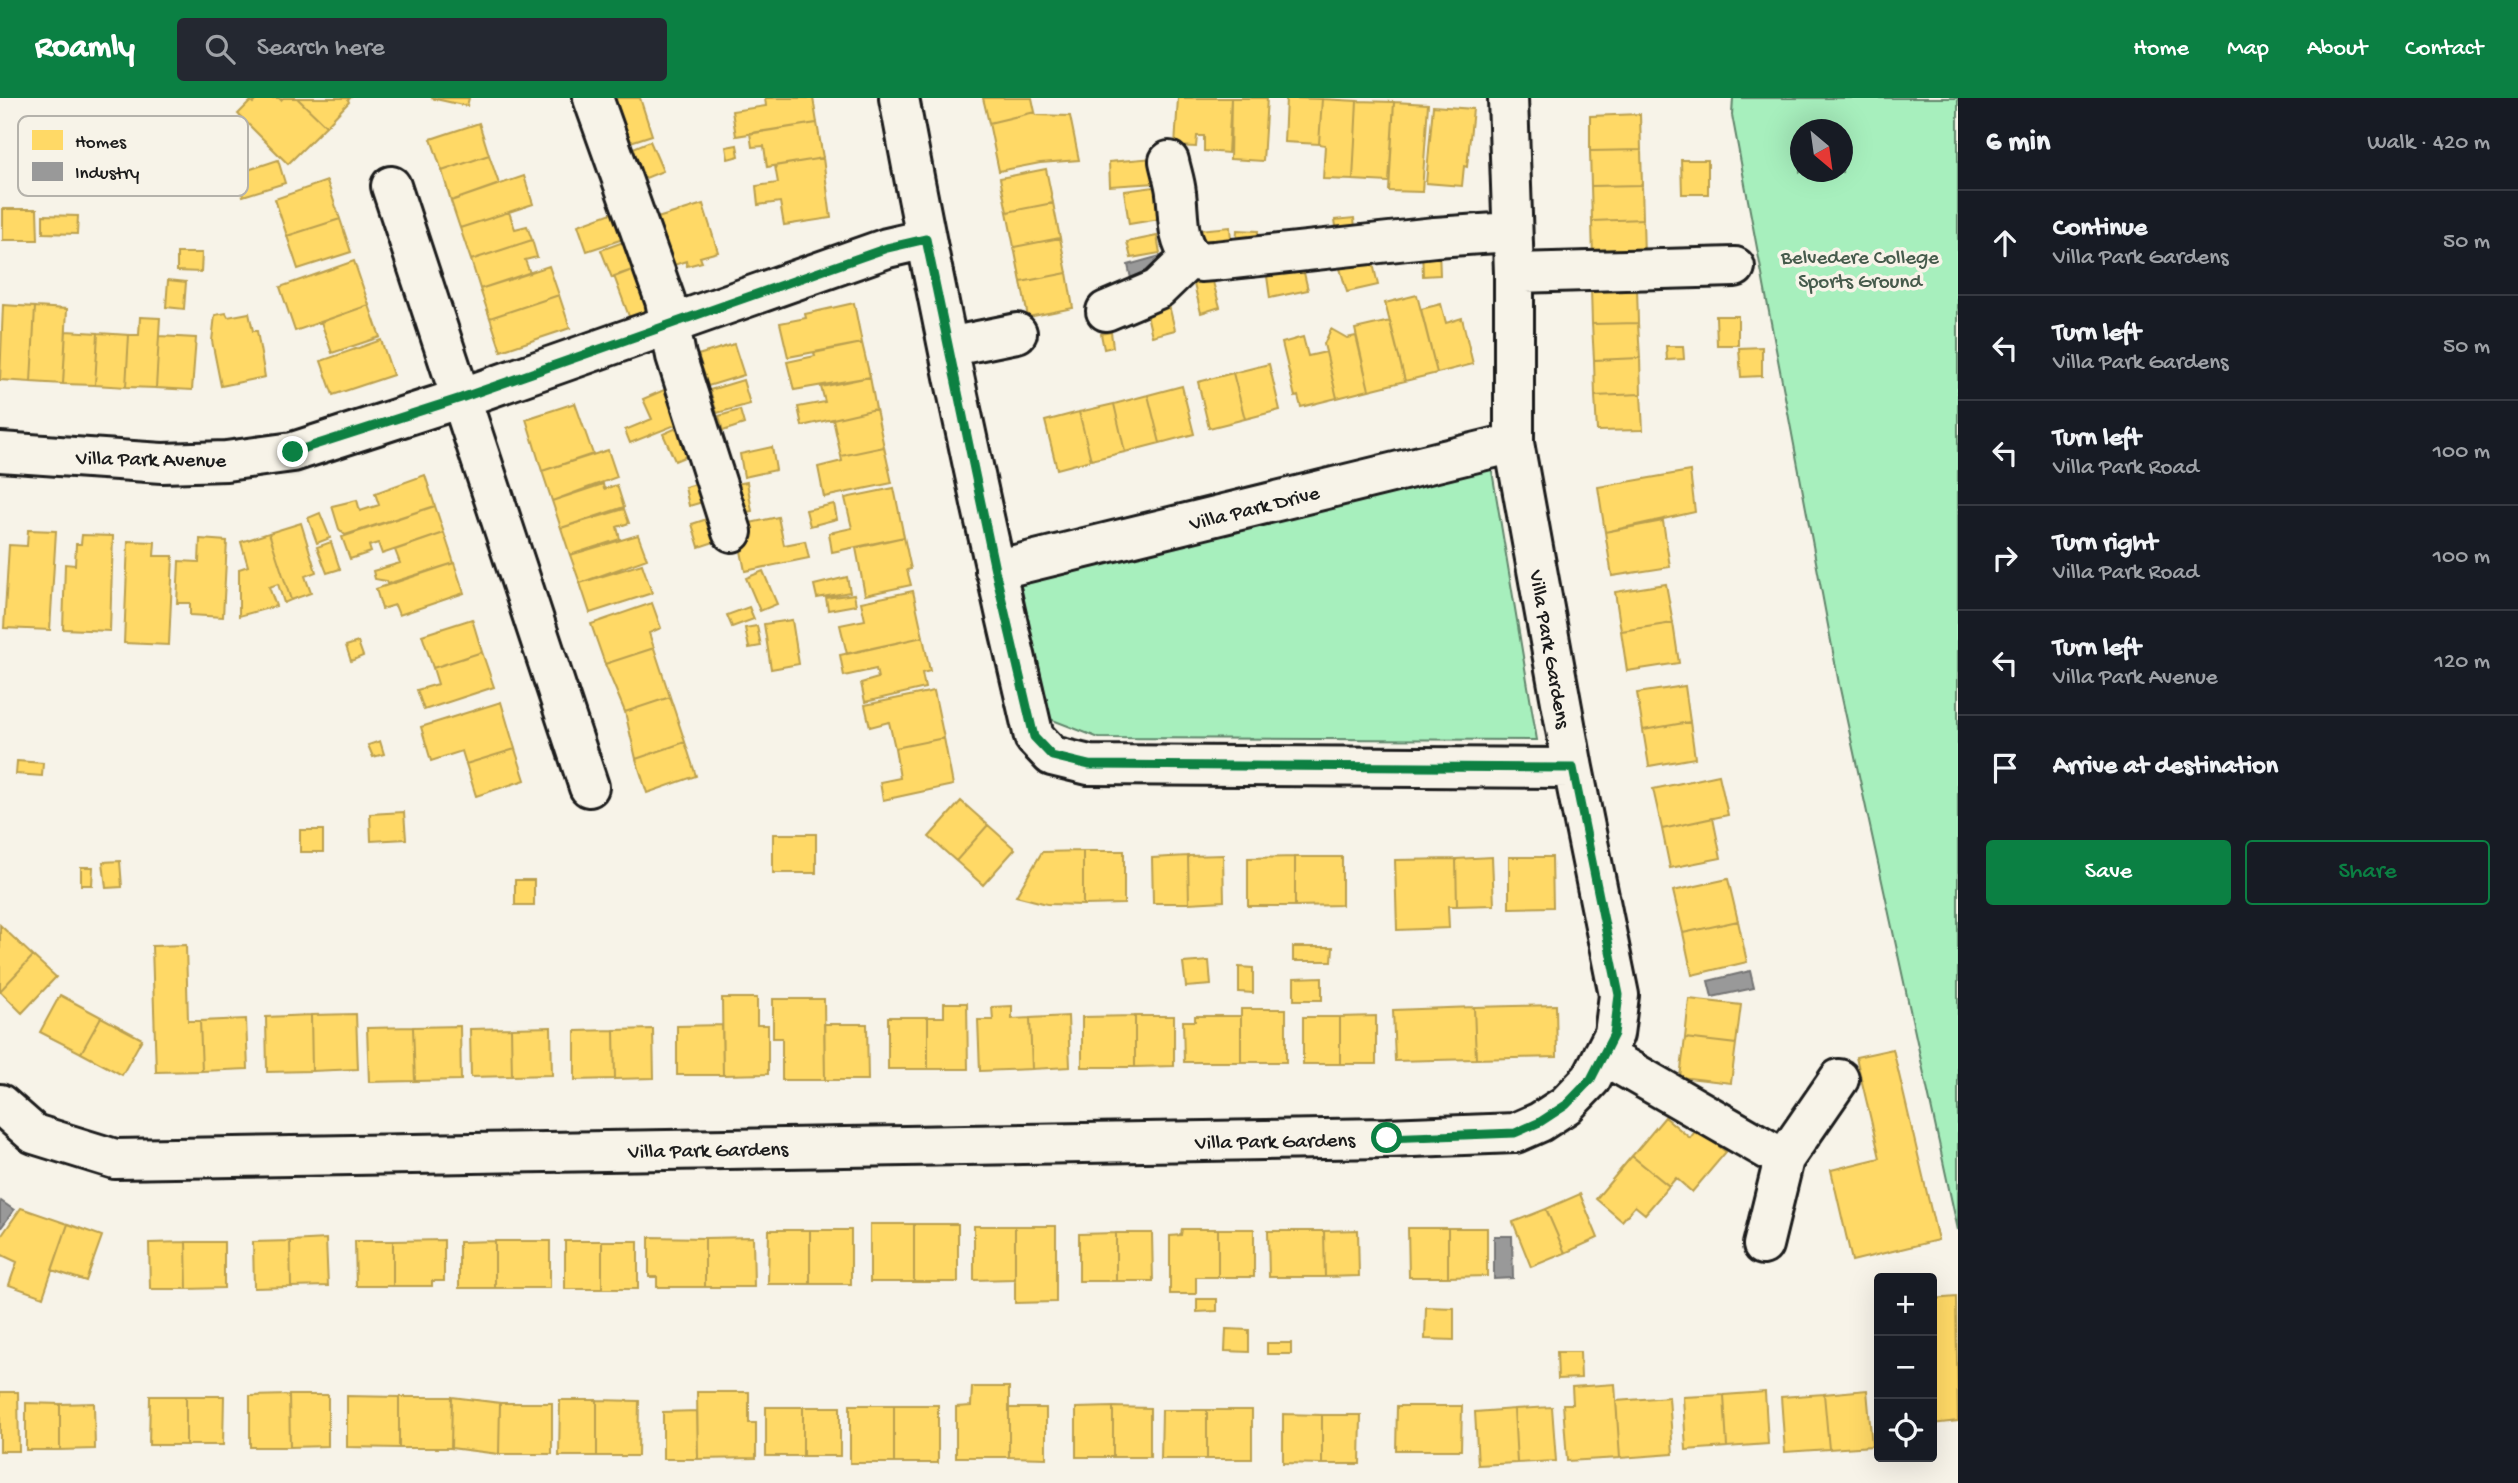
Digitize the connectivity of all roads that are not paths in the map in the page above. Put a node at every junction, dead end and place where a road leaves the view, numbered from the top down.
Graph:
1 (593, 98) edge
2 (899, 98) edge
3 (1508, 98) edge
4 (1169, 161) dead end
5 (391, 186) dead end
6 (1512, 232) junction
7 (926, 239) junction
8 (1191, 257) junction
9 (1735, 267) dead end
10 (1514, 273) junction
11 (1106, 311) dead end
12 (670, 326) junction
13 (1017, 333) dead end
14 (948, 347) junction
15 (461, 398) junction
16 (1514, 443) junction
17 (0, 452) edge
18 (732, 532) dead end
19 (995, 570) junction
20 (1573, 768) junction
21 (589, 787) dead end
22 (1603, 1055) junction
23 (1839, 1079) dead end
24 (0, 1104) edge
25 (1784, 1159) junction
26 (1763, 1245) dead end

1 - 12 street
2 - 7 street
3 - 6 street, Villa Park Gardens
4 - 8 street
5 - 15 street
6 - 8 street
6 - 10 street, Villa Park Gardens
7 - 12 street, Villa Park Avenue
7 - 14 street
8 - 11 street
9 - 10 street
10 - 16 street, Villa Park Gardens
12 - 15 street, Villa Park Avenue
12 - 18 street
13 - 14 street
14 - 19 street
15 - 17 street, Villa Park Avenue
15 - 21 street
16 - 19 street, Villa Park Drive
16 - 20 street, Villa Park Gardens
19 - 20 street
20 - 22 street, Villa Park Gardens
22 - 24 street, Villa Park Gardens
22 - 25 street
23 - 25 street
25 - 26 street

